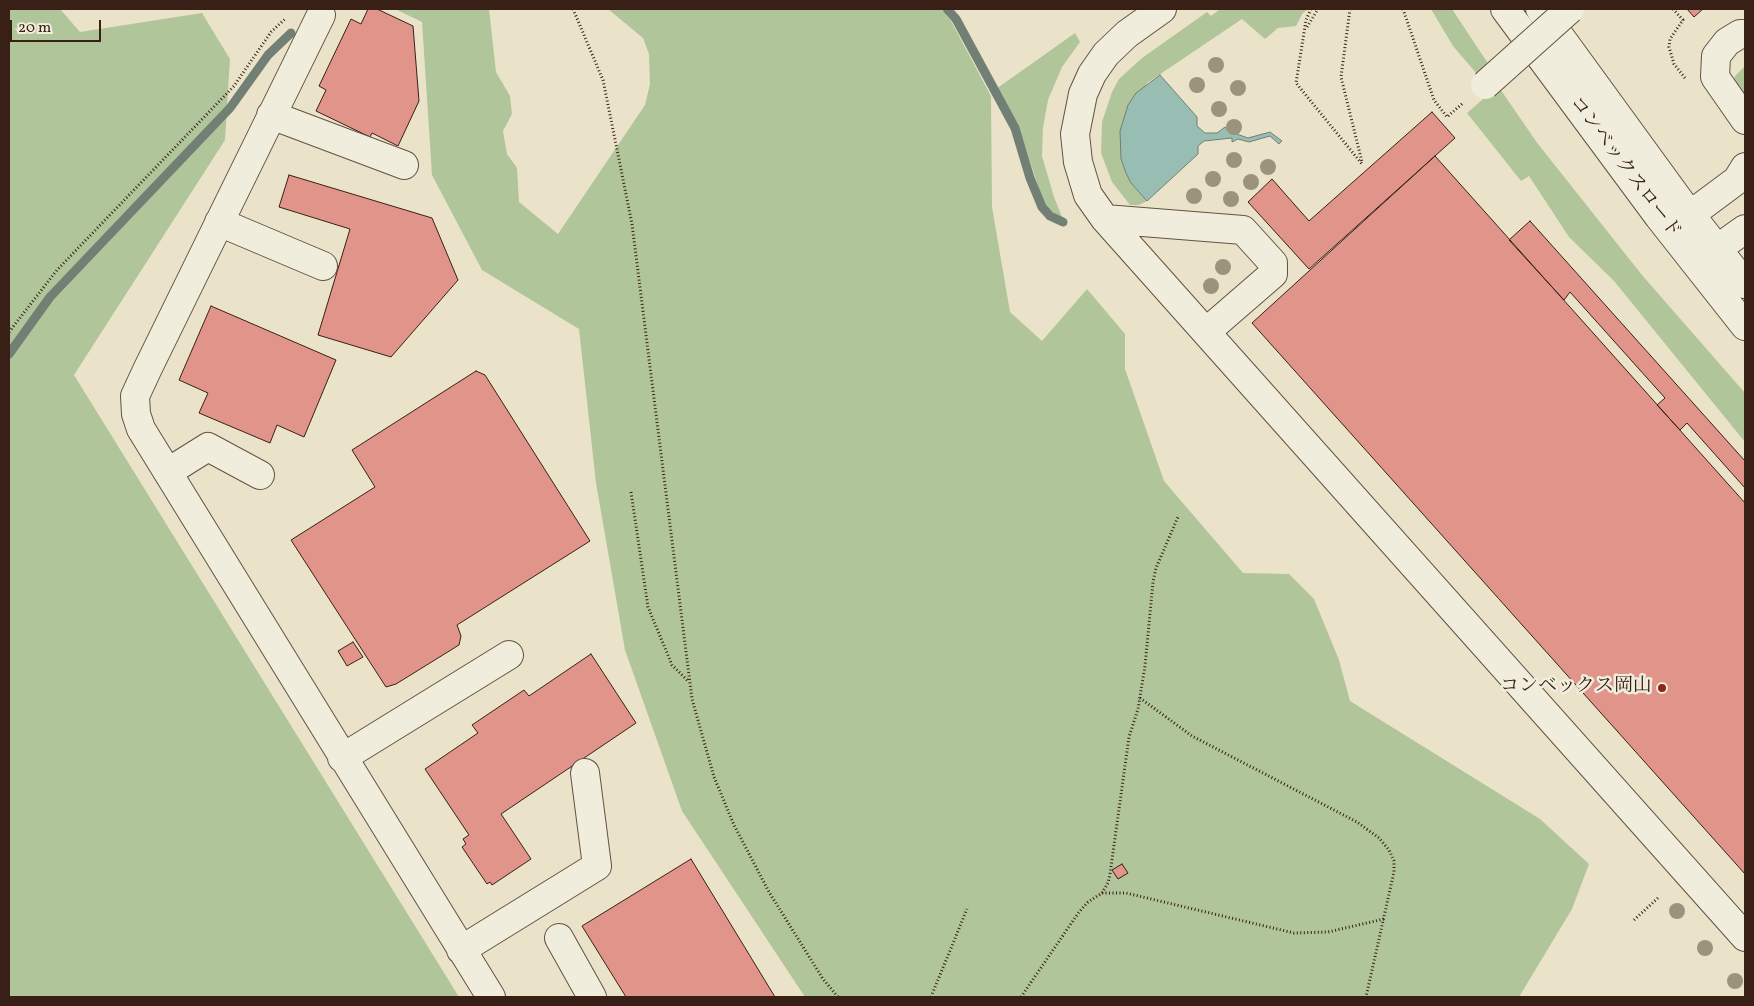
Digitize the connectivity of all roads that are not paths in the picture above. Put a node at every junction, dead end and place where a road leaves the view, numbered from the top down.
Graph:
1 (1162, 9) edge
2 (1505, 9) edge
3 (1540, 9) edge
4 (1570, 9) edge
5 (321, 15) dead end
6 (1745, 34) edge
7 (1485, 85) dead end
8 (271, 115) junction
9 (1745, 120) edge
10 (404, 165) dead end
11 (1745, 167) edge
12 (1690, 215) junction
13 (1105, 219) junction
14 (219, 222) junction
15 (1745, 229) edge
16 (1717, 249) junction
17 (323, 266) dead end
18 (1745, 284) edge
19 (1745, 326) edge
20 (1206, 332) junction
21 (168, 472) junction
22 (260, 475) dead end
23 (509, 655) dead end
24 (342, 758) junction
25 (585, 773) dead end
26 (1745, 937) edge
27 (559, 938) dead end
28 (461, 950) junction
29 (490, 997) edge
30 (592, 997) edge

1 - 13 street
2 - 19 street, コンベックスロード
3 - 12 street, コンベックスロード
4 - 7 street, bridge
5 - 8 street
6 - 9 street
8 - 10 street
8 - 14 street
11 - 12 street
12 - 16 street, コンベックスロード
13 - 20 street
13 - 20 street
14 - 17 street
14 - 21 street
15 - 16 street
16 - 18 street, コンベックスロード
20 - 26 street
21 - 22 street
21 - 24 street
23 - 24 street
24 - 28 street
25 - 28 street
27 - 30 street
28 - 29 street

